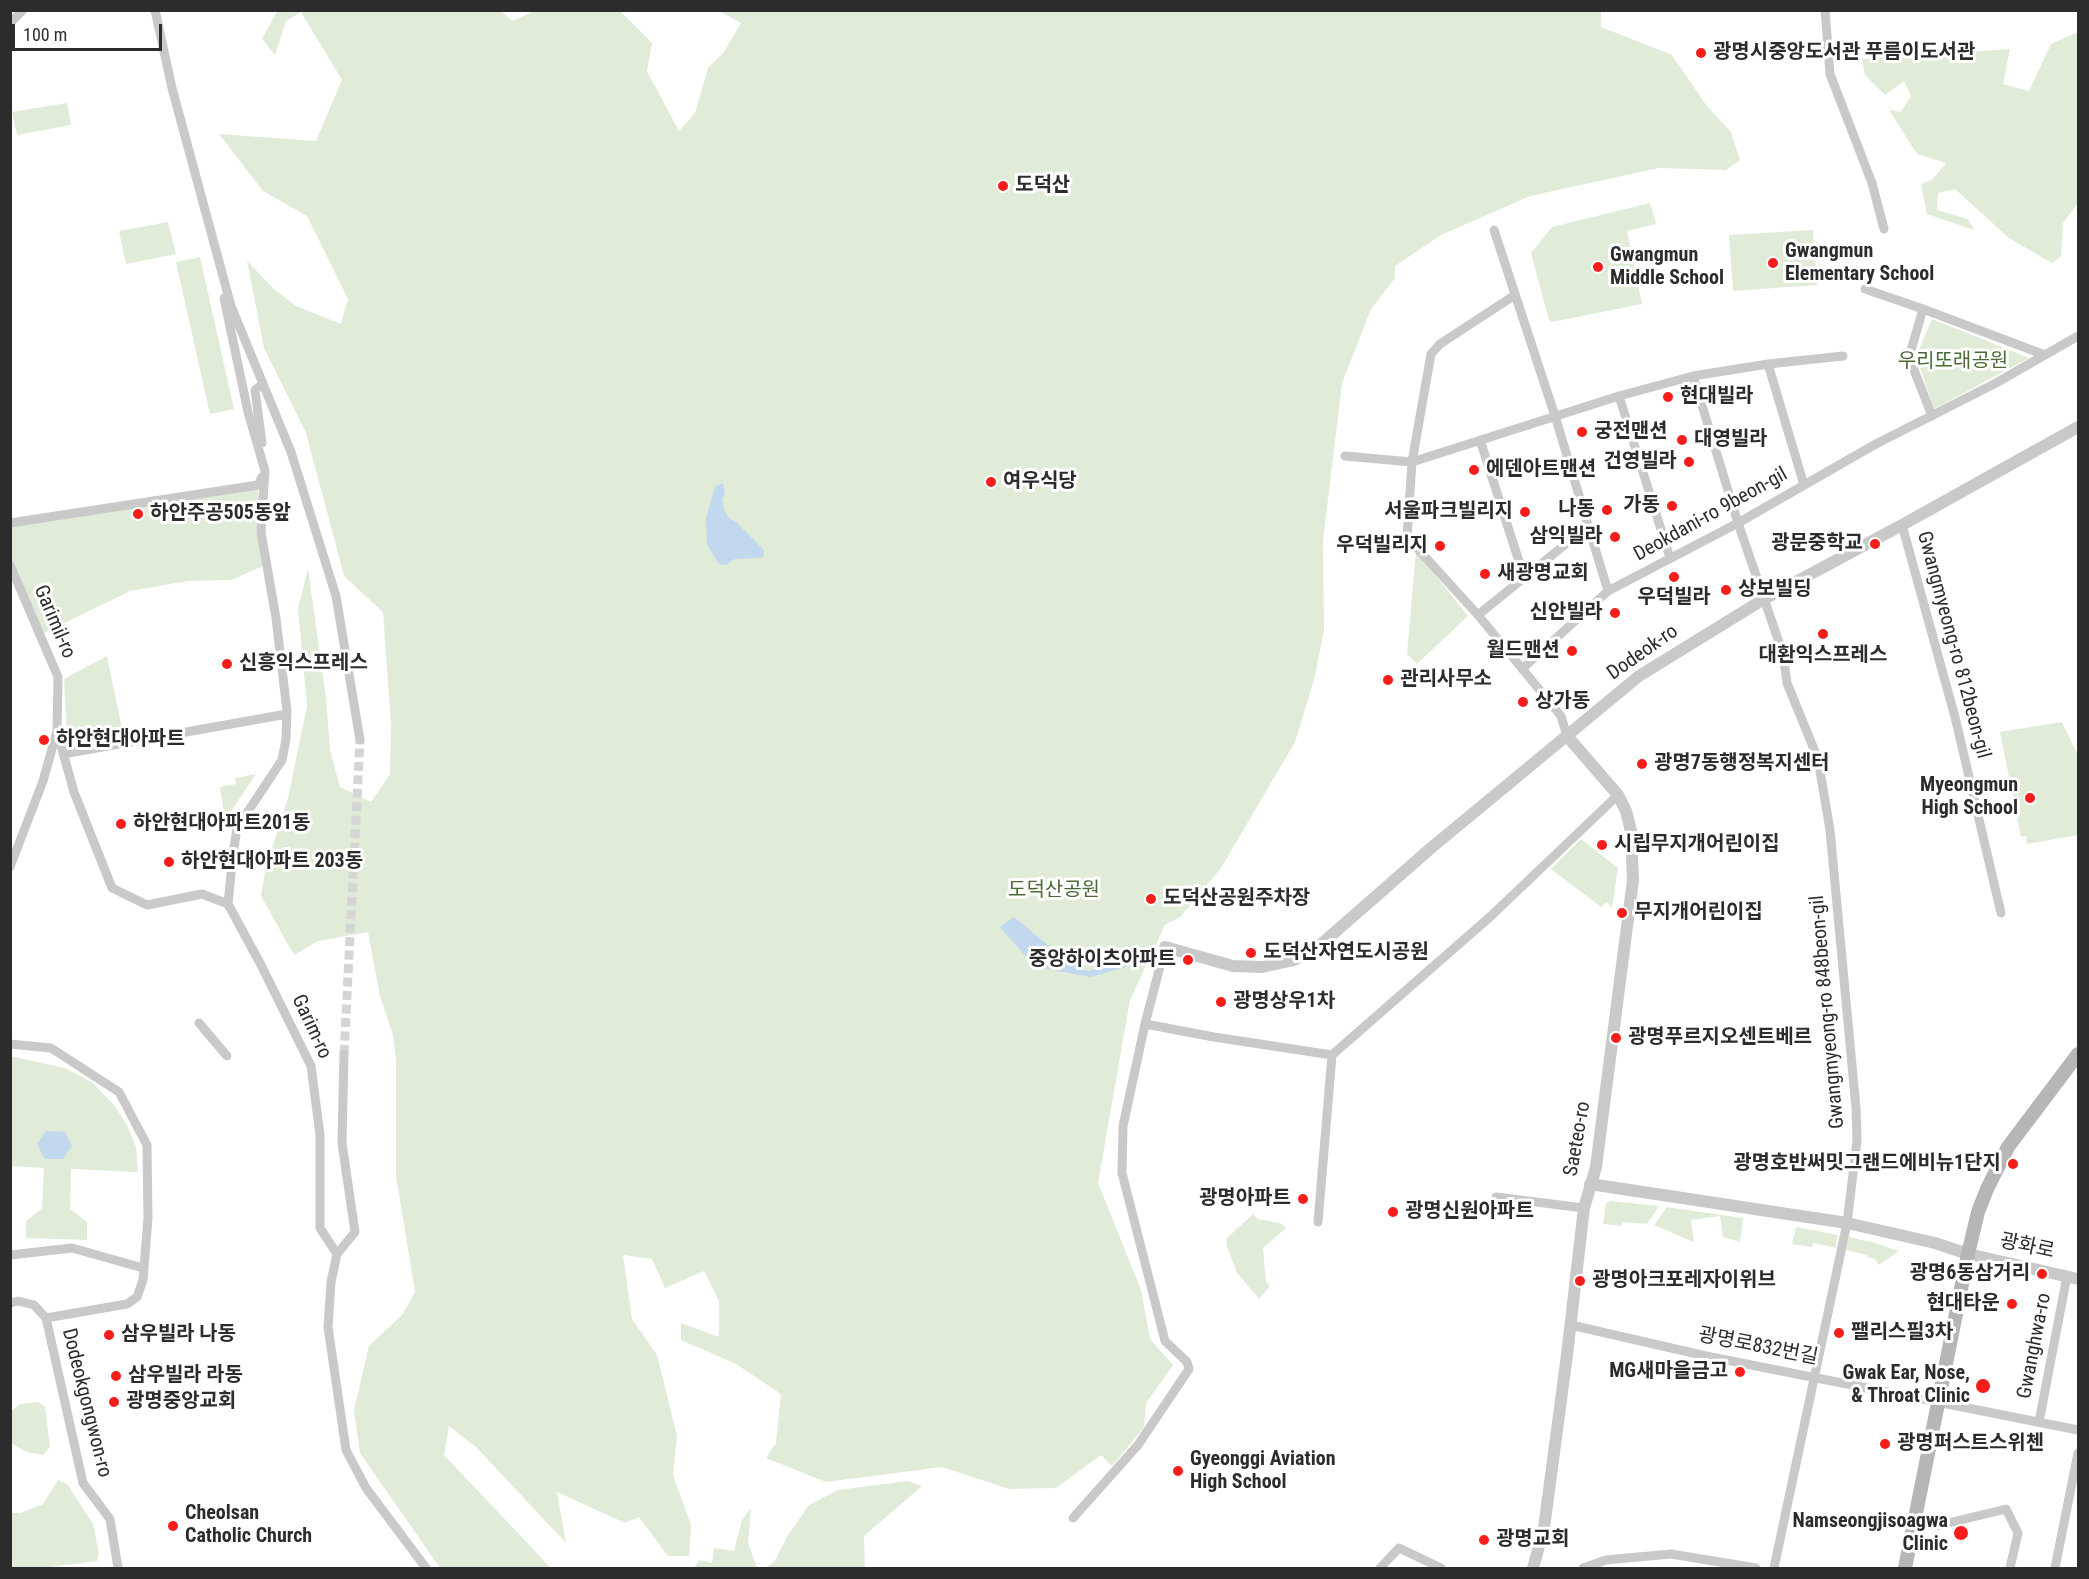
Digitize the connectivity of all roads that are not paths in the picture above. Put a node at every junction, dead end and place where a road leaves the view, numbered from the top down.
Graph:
1 (23, 10) edge
2 (155, 10) edge
3 (1825, 10) edge
4 (10, 23) edge
5 (1884, 228) dead end
6 (1494, 230) dead end
7 (219, 260) junction
8 (1865, 289) dead end
9 (1515, 295) junction
10 (1923, 309) junction
11 (2079, 336) edge
12 (2045, 355) junction
13 (1843, 356) dead end
14 (1768, 364) junction
15 (1693, 376) junction
16 (263, 384) junction
17 (1619, 396) junction
18 (1556, 416) junction
19 (1932, 416) junction
20 (2079, 428) edge
21 (1480, 440) junction
22 (1345, 456) dead end
23 (1412, 462) junction
24 (265, 471) junction
25 (1804, 485) junction
26 (10, 523) edge
27 (1738, 523) junction
28 (1902, 525) junction
29 (1588, 526) junction
30 (1670, 558) junction
31 (10, 565) edge
32 (1524, 577) junction
33 (1608, 591) junction
34 (1764, 599) junction
35 (1478, 615) junction
36 (1522, 669) junction
37 (287, 714) junction
38 (57, 731) junction
39 (1567, 736) junction
40 (360, 740) tunnel mouth
41 (63, 754) junction
42 (1618, 795) junction
43 (10, 867) edge
44 (228, 904) junction
45 (2001, 913) dead end
46 (1165, 947) joint
47 (199, 1023) dead end
48 (1146, 1024) junction
49 (10, 1044) edge
50 (344, 1054) tunnel mouth
51 (2079, 1054) edge
52 (1332, 1055) junction
53 (227, 1056) dead end
54 (1590, 1184) junction
55 (1496, 1197) dead end
56 (1584, 1208) junction
57 (1318, 1222) dead end
58 (1847, 1223) junction
59 (337, 1254) junction
60 (1968, 1254) junction
61 (10, 1255) edge
62 (143, 1268) junction
63 (2073, 1277) edge
64 (10, 1303) edge
65 (46, 1318) junction
66 (1571, 1325) junction
67 (1813, 1377) junction
68 (1938, 1403) junction
69 (2039, 1422) junction
70 (2079, 1430) edge
71 (2079, 1453) edge
72 (1073, 1518) dead end
73 (1915, 1520) junction
74 (118, 1569) edge
75 (426, 1569) edge
76 (1380, 1569) edge
77 (1441, 1569) edge
78 (1533, 1569) edge
79 (1583, 1569) edge
80 (1756, 1569) edge
81 (1774, 1569) edge
82 (1905, 1569) edge
83 (2010, 1569) edge
84 (2055, 1569) edge

1 - 4 street
2 - 7 street
3 - 5 street
6 - 9 street
7 - 16 street
7 - 24 street
8 - 10 street
9 - 18 street
9 - 23 street
10 - 12 street
10 - 19 street
11 - 12 street, Deokdani-ro 9beon-gil
12 - 19 street, Deokdani-ro 9beon-gil
13 - 14 street
14 - 15 street
14 - 25 street
15 - 17 street
15 - 27 street, Gwangmyeong-ro 848beon-gil
16 - 24 street
16 - 40 street
17 - 18 street
17 - 30 street
18 - 21 street
18 - 29 street
19 - 25 street, Deokdani-ro 9beon-gil
20 - 28 street, Dodeok-ro
21 - 23 street
21 - 32 street
22 - 23 street
23 - 35 street
24 - 26 street
24 - 37 street
25 - 27 street, Deokdani-ro 9beon-gil
27 - 30 street, Deokdani-ro 9beon-gil
27 - 34 street, Gwangmyeong-ro 848beon-gil
28 - 34 street, Dodeok-ro
28 - 45 street, Gwangmyeong-ro 812beon-gil
29 - 32 street
29 - 33 street
30 - 33 street, Deokdani-ro 9beon-gil
31 - 38 street, Garimil-ro
32 - 35 street
33 - 36 street, Deokdani-ro 9beon-gil
34 - 39 street, Dodeok-ro
34 - 58 street, Gwangmyeong-ro 848beon-gil
35 - 36 street
36 - 39 street
37 - 41 street
37 - 44 street
38 - 41 street
38 - 43 street, Garimil-ro
39 - 42 street, Saeteo-ro
39 - 46 street, Dodeok-ro
41 - 44 street
42 - 52 street
42 - 54 street, Saeteo-ro
44 - 59 street, Garim-ro
46 - 48 street
47 - 53 street
48 - 52 street
48 - 72 street
49 - 62 street
50 - 59 street, Garim-ro
51 - 60 main road
52 - 57 street
54 - 56 street, Saeteo-ro
54 - 58 street, 광화로
55 - 56 street
56 - 66 street, Saeteo-ro
58 - 60 street, 광화로
58 - 67 street, Gwangmyeong-ro 848beon-gil
59 - 75 street
60 - 63 street, 광화로
60 - 68 main road
61 - 62 street
62 - 65 street
63 - 69 street, Gwanghwa-ro
64 - 65 street, Dodeokgongwon-ro
65 - 74 street, Dodeokgongwon-ro
66 - 67 street, 광명로832번길
66 - 78 street, Saeteo-ro
67 - 68 street, 광명로832번길
67 - 81 street, Gwangmyeong-ro 848beon-gil
68 - 69 street, 광명로832번길
68 - 73 main road
69 - 70 street, 광명로832번길
71 - 84 street
73 - 82 main road
73 - 83 street
76 - 77 street
79 - 80 street

